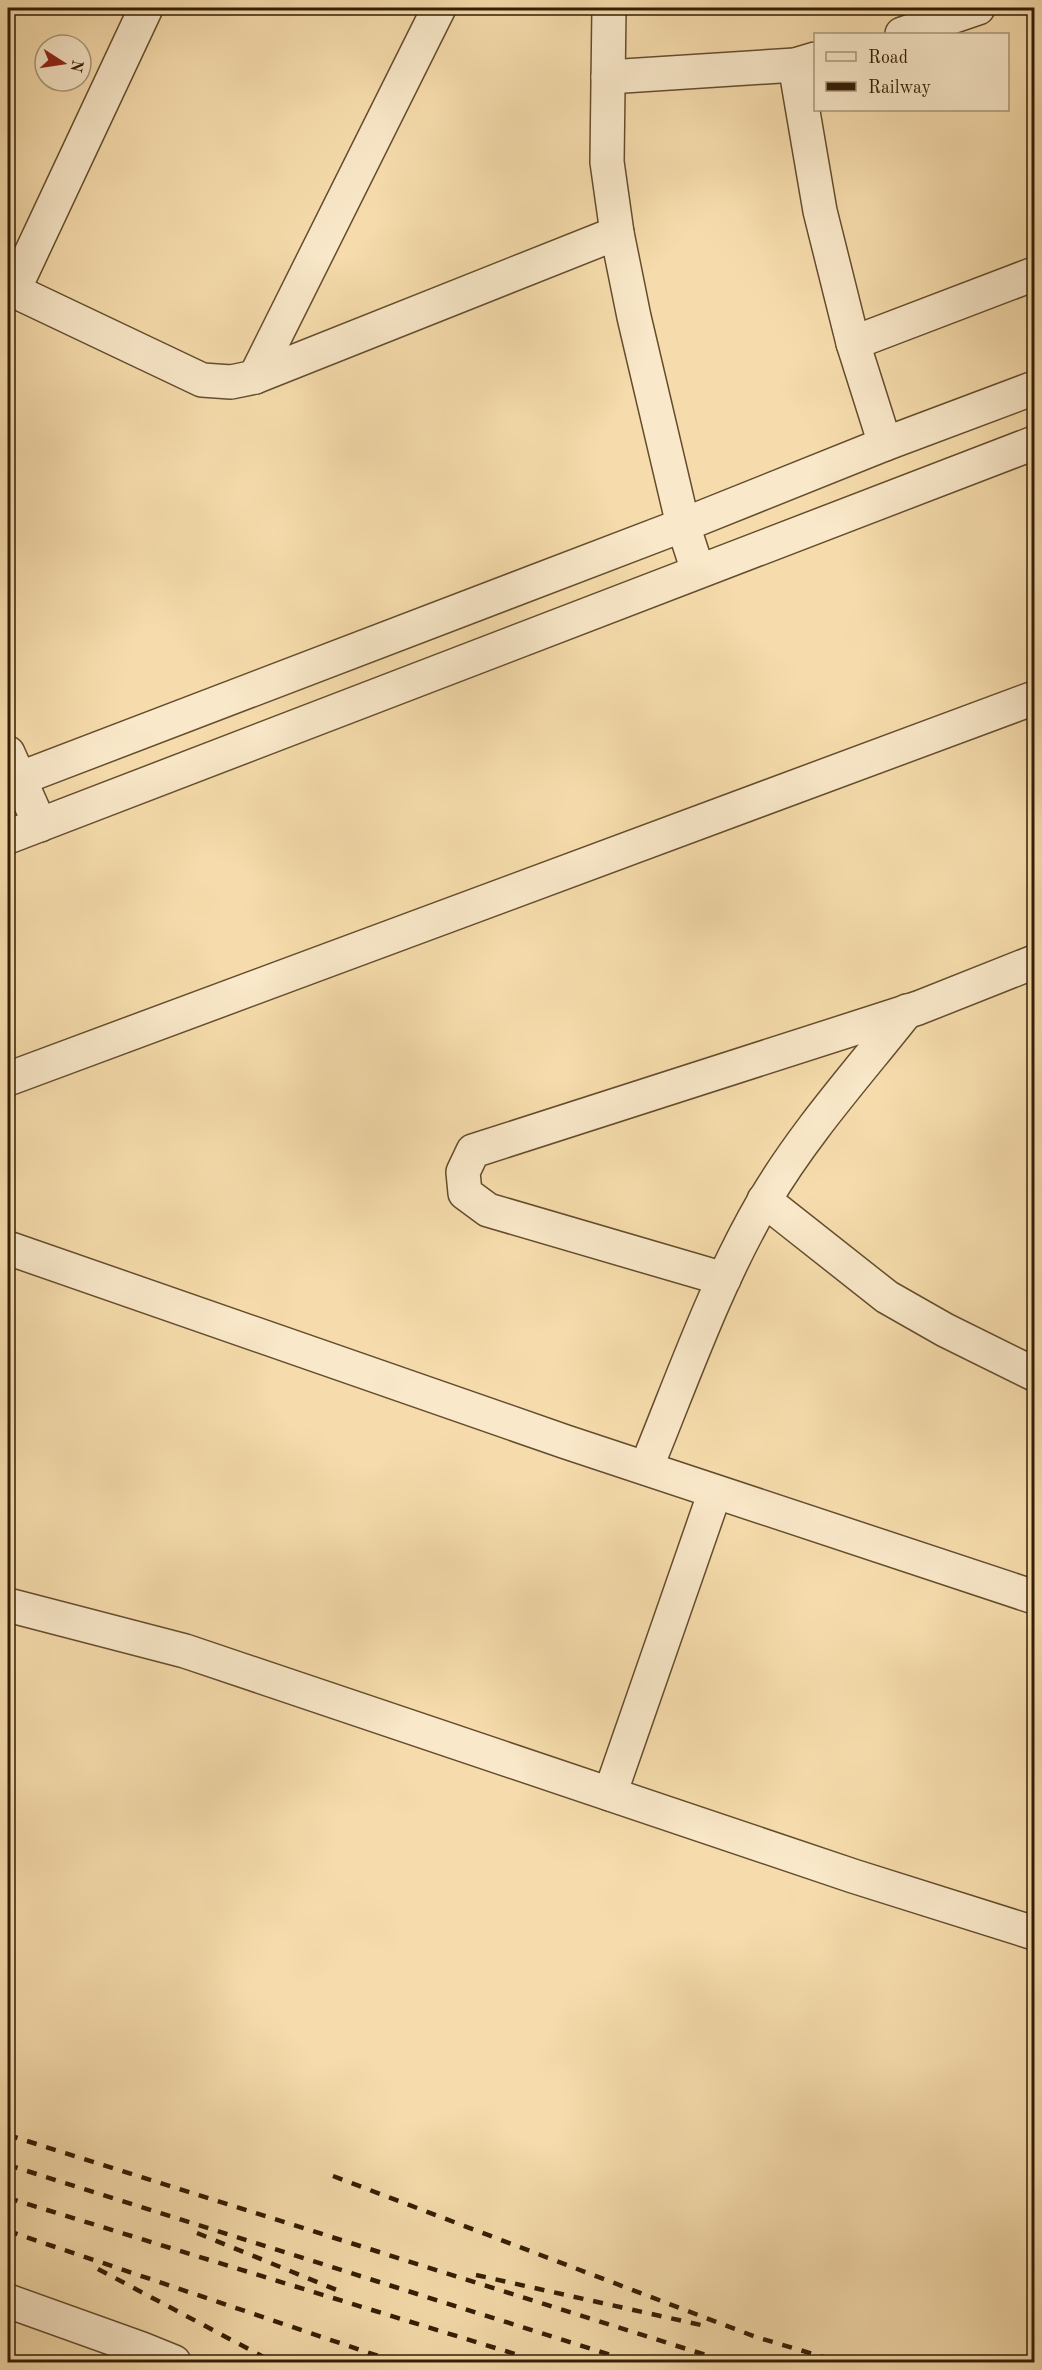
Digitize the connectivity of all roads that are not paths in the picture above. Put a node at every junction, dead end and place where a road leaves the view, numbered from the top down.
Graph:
1 (146, 8) edge
2 (439, 8) edge
3 (609, 8) edge
4 (899, 8) edge
5 (978, 8) edge
6 (900, 33) edge
7 (903, 33) edge
8 (805, 62) edge
9 (608, 77) junction
10 (617, 233) junction
11 (1035, 274) edge
12 (853, 343) junction
13 (255, 377) junction
14 (1035, 388) edge
15 (1035, 443) edge
16 (885, 444) junction
17 (683, 525) junction
18 (698, 571) junction
19 (1035, 698) edge
20 (12, 771) edge
21 (40, 825) junction
22 (8, 837) edge
23 (1035, 962) edge
24 (907, 1011) junction
25 (8, 1079) edge
26 (764, 1200) junction
27 (8, 1248) edge
28 (724, 1279) junction
29 (1035, 1374) edge
30 (646, 1468) junction
31 (715, 1492) junction
32 (1035, 1597) edge
33 (8, 1605) edge
34 (610, 1794) junction
35 (1035, 1933) edge
36 (8, 2301) edge
37 (174, 2362) edge

1 - 13 street
2 - 13 street
3 - 9 street
4 - 6 street
5 - 7 street
8 - 9 street
8 - 12 street
9 - 10 street
10 - 13 street
10 - 17 street
11 - 12 street
12 - 16 street
14 - 16 street
15 - 18 street
16 - 17 street
17 - 18 street
17 - 20 street
18 - 21 street
19 - 25 street
20 - 21 street
21 - 22 street
23 - 24 street
24 - 26 street
24 - 28 street
26 - 28 street
26 - 29 street
27 - 30 street
28 - 30 street
30 - 31 street
31 - 32 street
31 - 34 street
33 - 34 street
34 - 35 street
36 - 37 street

